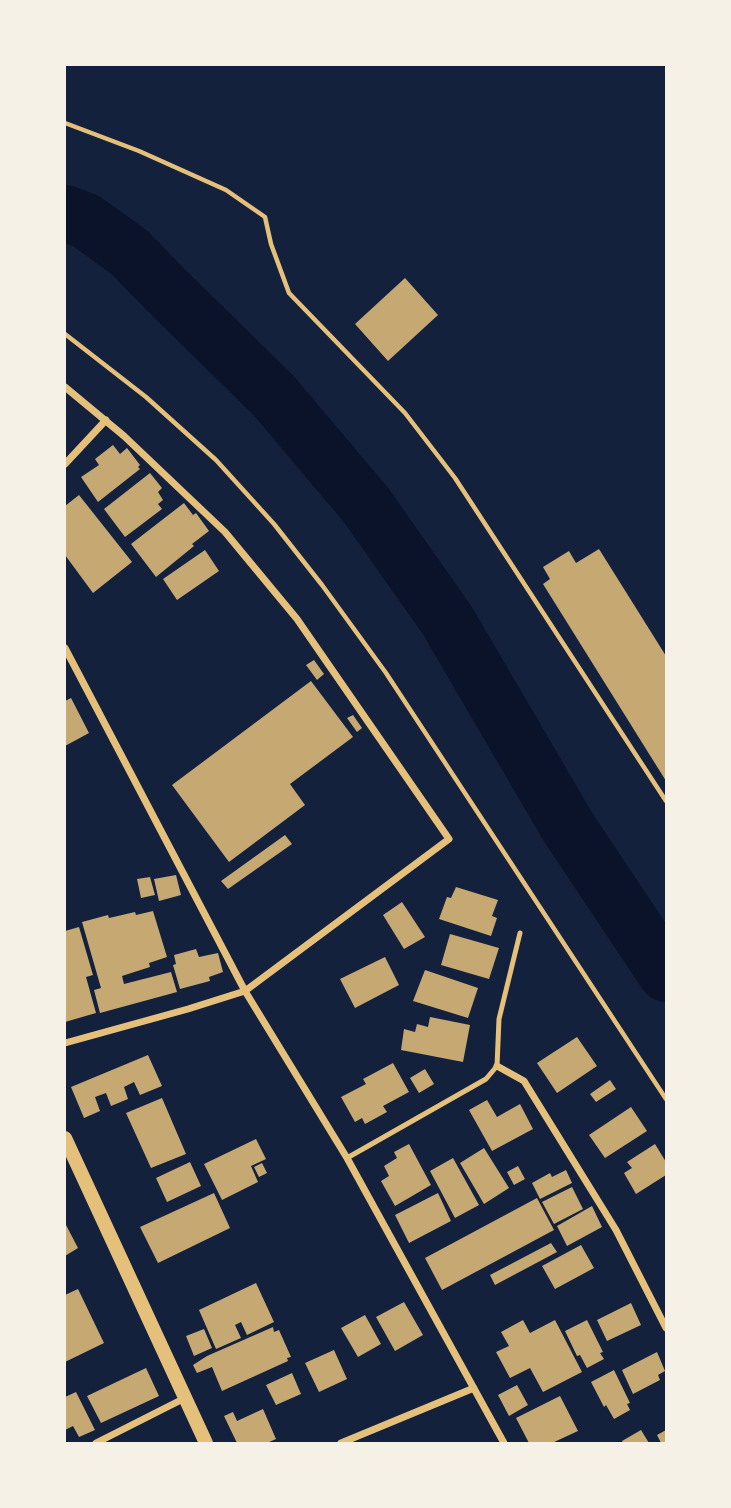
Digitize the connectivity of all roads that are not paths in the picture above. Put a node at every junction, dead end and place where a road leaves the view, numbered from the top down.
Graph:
1 (65, 387) edge
2 (106, 420) junction
3 (65, 464) edge
4 (65, 648) edge
5 (520, 933) dead end
6 (245, 991) junction
7 (65, 1043) edge
8 (497, 1066) junction
9 (65, 1138) edge
10 (347, 1158) junction
11 (666, 1328) edge
12 (474, 1388) junction
13 (185, 1398) junction
14 (96, 1443) edge
15 (206, 1443) edge
16 (341, 1443) edge
17 (504, 1443) edge

1 - 2 street
2 - 3 street
2 - 6 street
4 - 6 street
5 - 8 lane
6 - 7 street
6 - 10 street
8 - 10 lane
8 - 11 street
9 - 13 main road
10 - 12 street
12 - 16 street
12 - 17 street
13 - 14 street
13 - 15 main road

